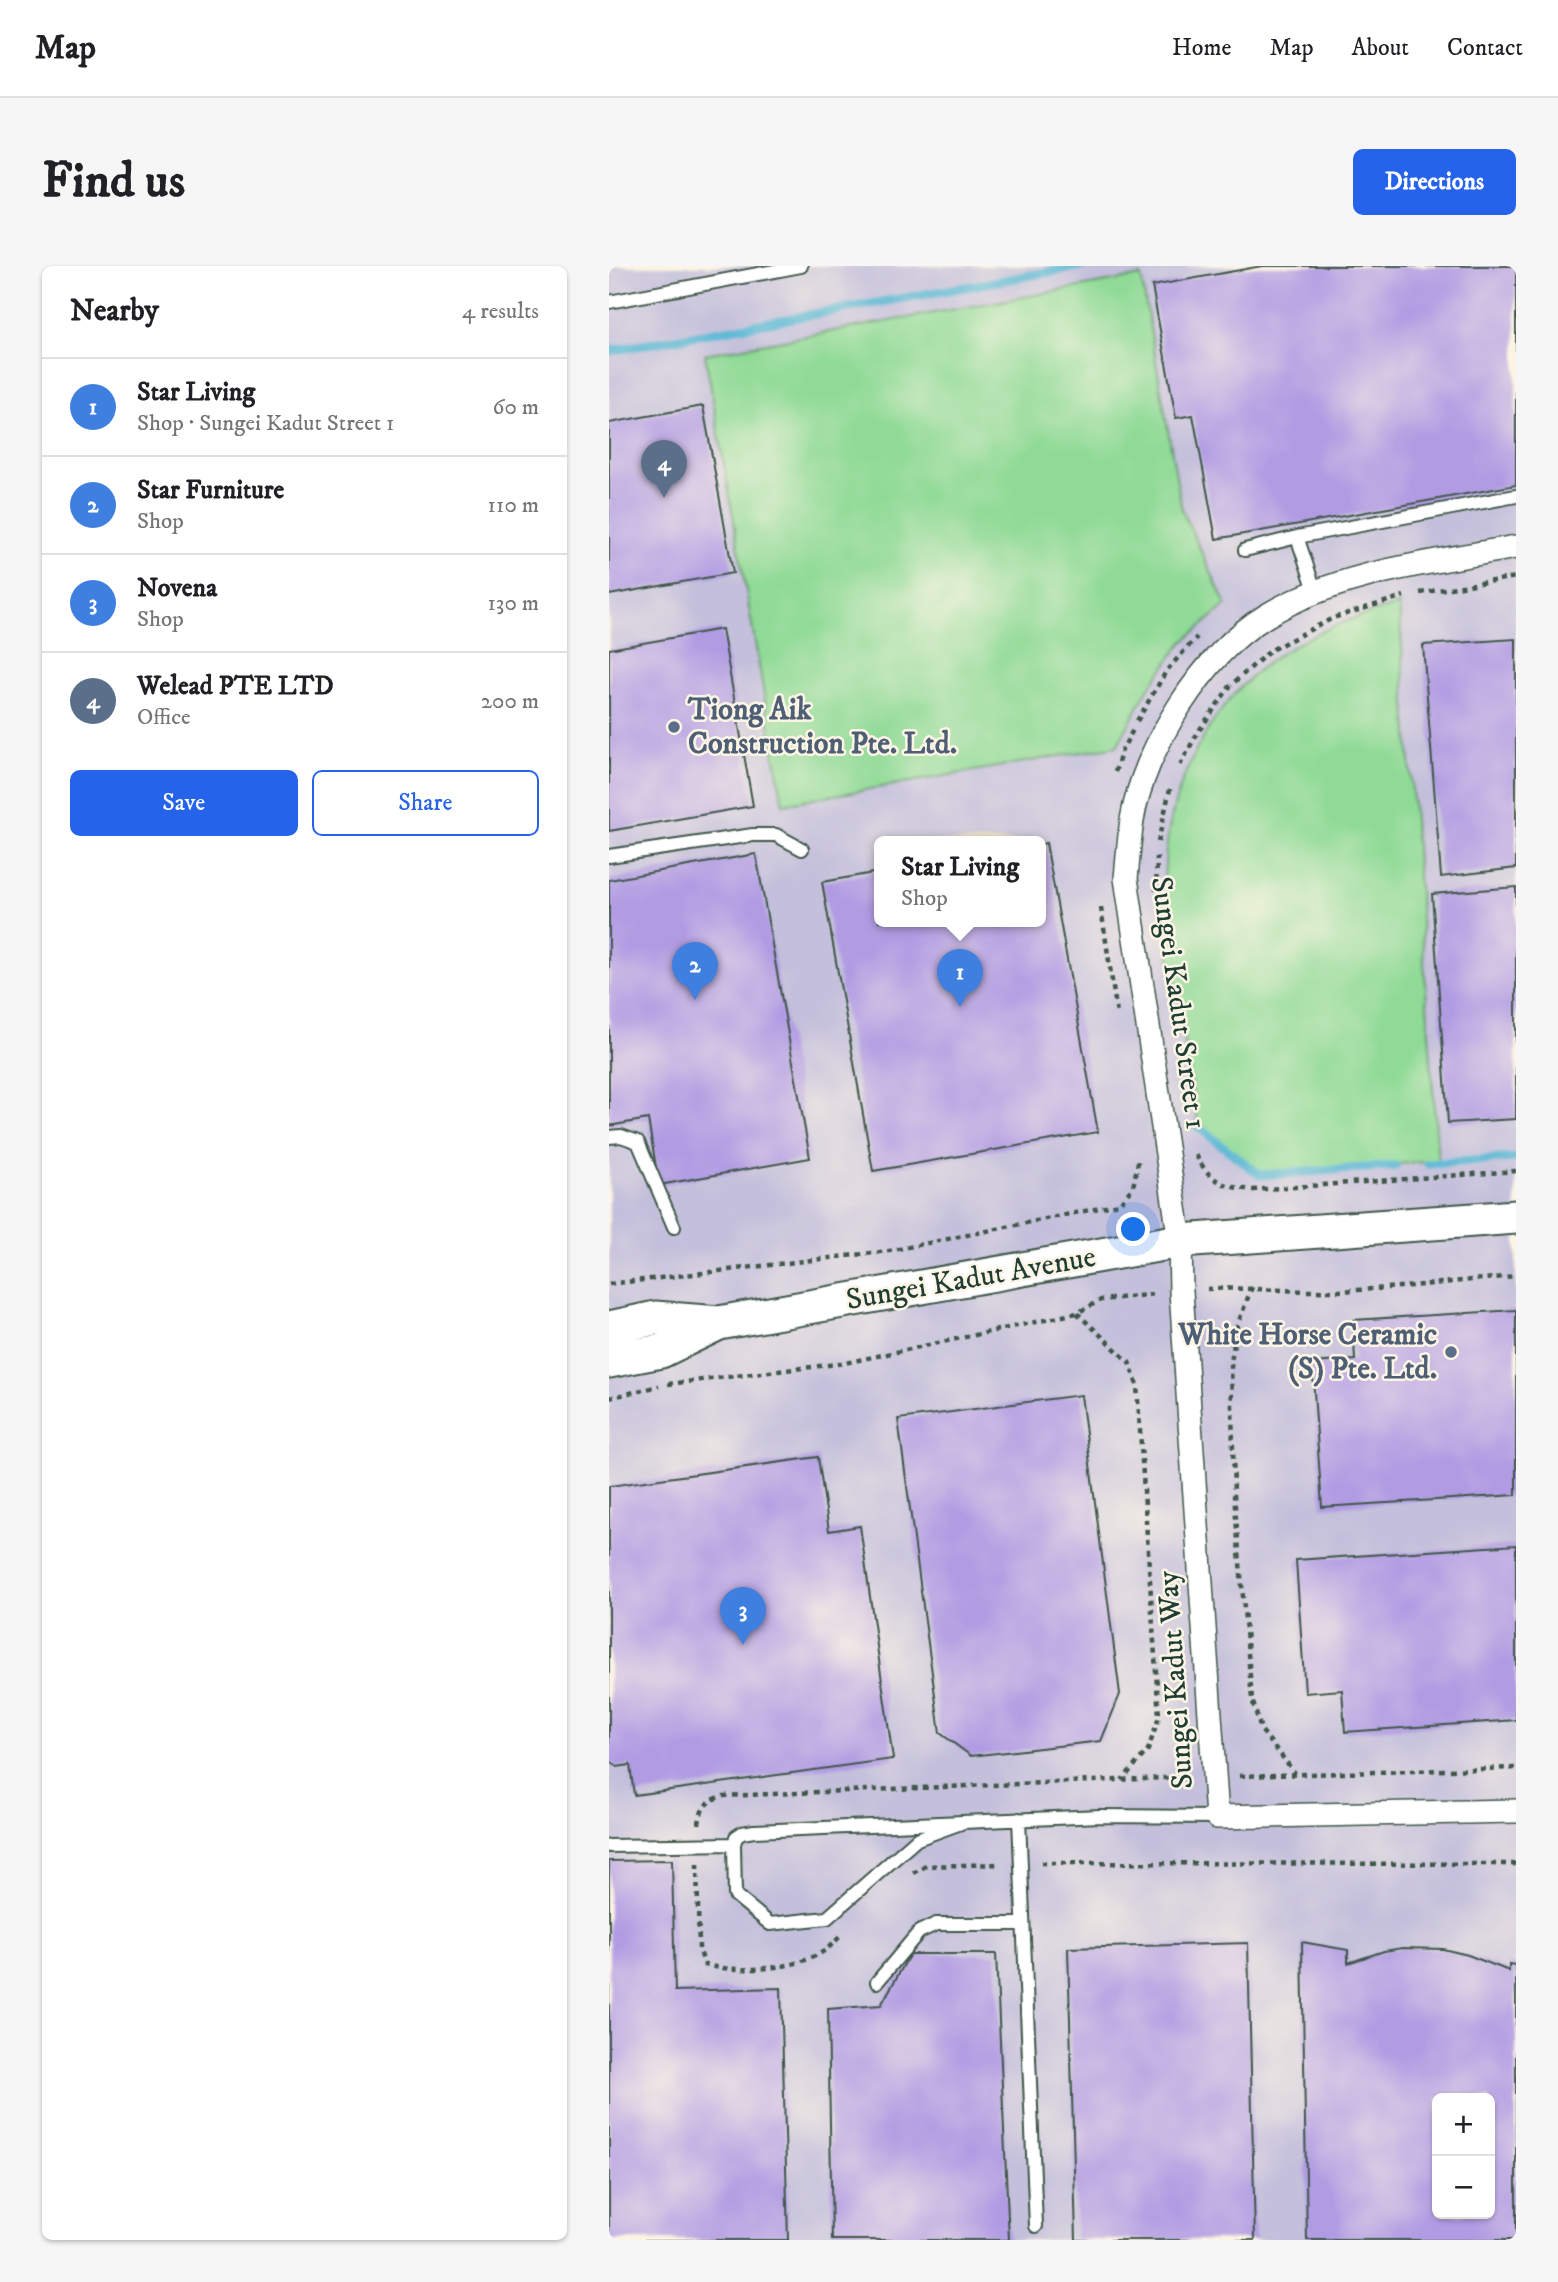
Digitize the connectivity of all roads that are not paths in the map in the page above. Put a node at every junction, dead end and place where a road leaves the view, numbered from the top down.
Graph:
1 (801, 266) edge
2 (609, 302) edge
3 (1516, 496) edge
4 (1297, 537) junction
5 (1516, 547) edge
6 (1245, 550) dead end
7 (1316, 593) junction
8 (802, 849) dead end
9 (609, 856) edge
10 (609, 1137) edge
11 (1516, 1217) edge
12 (674, 1227) dead end
13 (1180, 1241) junction
14 (719, 1323) junction
15 (609, 1328) edge
16 (610, 1361) edge
17 (1516, 1811) edge
18 (1217, 1817) junction
19 (1019, 1819) junction
20 (961, 1822) junction
21 (734, 1844) junction
22 (609, 1846) edge
23 (1023, 1924) junction
24 (877, 1982) dead end
25 (1036, 2226) dead end

1 - 2 lane
3 - 4 lane
4 - 6 lane
4 - 7 lane
5 - 7 street, Sungei Kadut Street 1
7 - 13 street, Sungei Kadut Street 1
8 - 9 lane
10 - 12 lane
11 - 13 street, Sungei Kadut Avenue
13 - 14 street, Sungei Kadut Avenue
13 - 18 street, Sungei Kadut Way
14 - 15 street, Sungei Kadut Avenue
14 - 16 street, Sungei Kadut Avenue
17 - 18 street, Sungei Kadut Way
18 - 19 lane
19 - 20 lane
19 - 23 lane
20 - 21 lane
20 - 21 lane
21 - 22 lane
23 - 24 lane
23 - 25 lane

